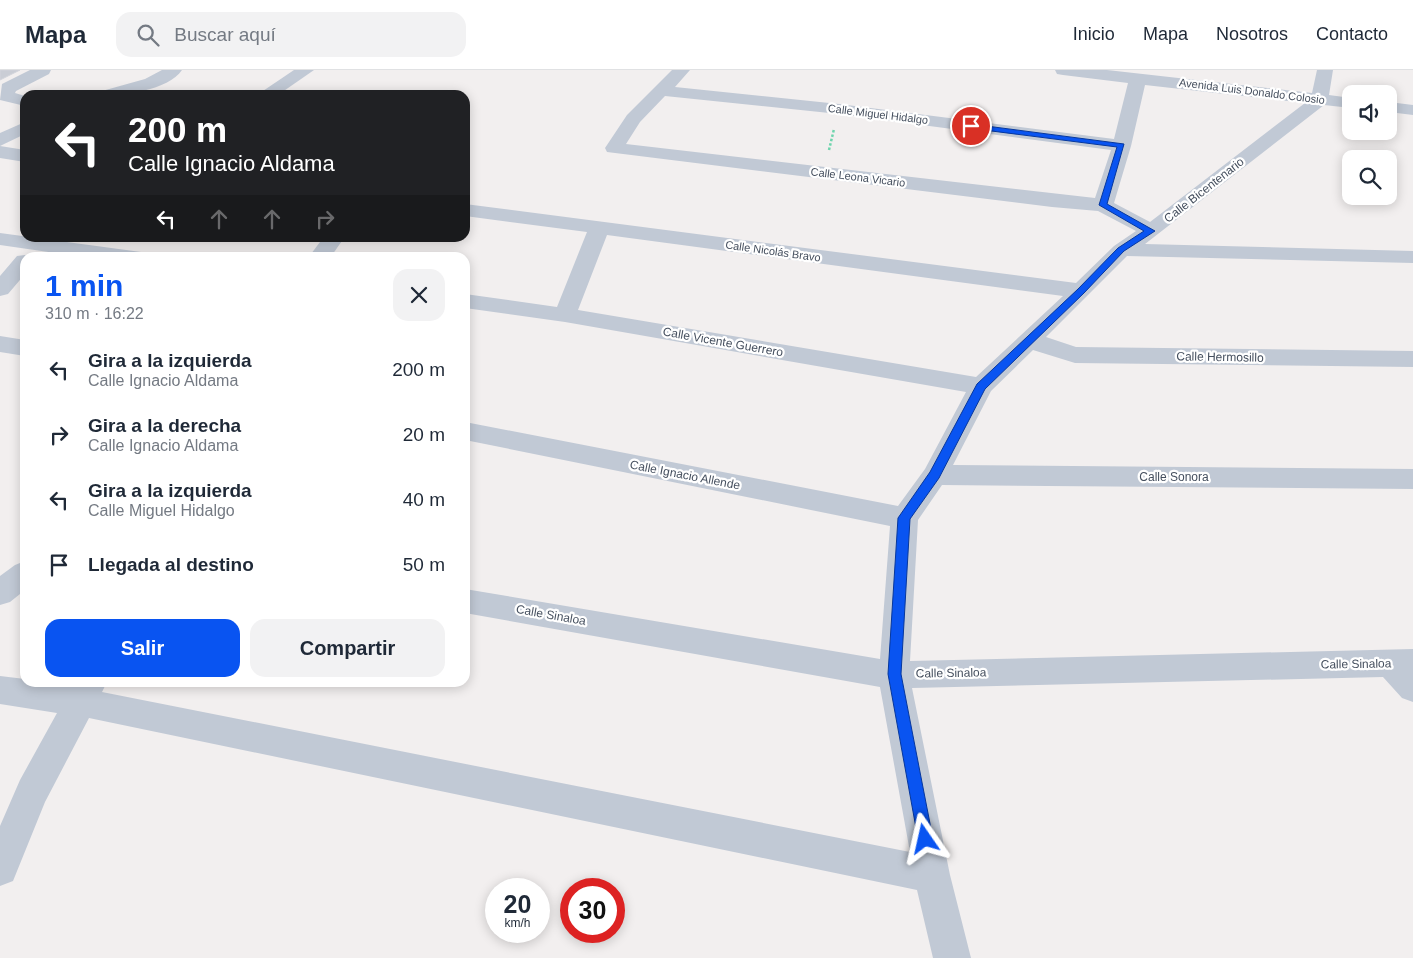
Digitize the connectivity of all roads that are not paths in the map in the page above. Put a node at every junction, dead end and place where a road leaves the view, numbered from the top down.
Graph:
1 (43, 70) edge
2 (174, 70) edge
3 (306, 70) edge
4 (682, 70) edge
5 (1063, 70) edge
6 (1226, 70) edge
7 (1325, 70) edge
8 (1138, 78) junction
9 (1222, 87) junction
10 (126, 90) edge
11 (274, 90) edge
12 (663, 92) junction
13 (20, 100) edge
14 (1320, 100) junction
15 (1342, 102) edge
16 (1397, 108) edge
17 (1413, 110) edge
18 (20, 130) edge
19 (0, 141) edge
20 (1122, 146) junction
21 (0, 152) edge
22 (20, 155) edge
23 (1103, 205) junction
24 (470, 211) edge
25 (599, 228) junction
26 (1150, 231) junction
27 (0, 239) edge
28 (331, 242) edge
29 (38, 246) edge
30 (1121, 250) junction
31 (90, 252) edge
32 (323, 252) edge
33 (1413, 257) edge
34 (20, 267) edge
35 (0, 289) edge
36 (1081, 291) junction
37 (470, 302) edge
38 (565, 315) junction
39 (1029, 340) junction
40 (0, 344) edge
41 (20, 347) edge
42 (1413, 359) edge
43 (981, 386) junction
44 (470, 432) edge
45 (935, 475) junction
46 (1413, 479) edge
47 (904, 518) junction
48 (470, 602) edge
49 (1402, 663) edge
50 (894, 674) junction
51 (1413, 688) edge
52 (0, 690) edge
53 (86, 692) edge
54 (0, 868) edge
55 (932, 876) junction
56 (952, 958) edge

1 - 13 street
2 - 10 street
3 - 11 street
4 - 12 street
5 - 8 street, Avenida Luis Donaldo Colosio
6 - 9 street
7 - 14 street
8 - 9 street, Avenida Luis Donaldo Colosio
8 - 20 street
9 - 14 street, Avenida Luis Donaldo Colosio
12 - 20 street, Calle Miguel Hidalgo
12 - 23 street, Calle Leona Vicario
14 - 15 street, Avenida Luis Donaldo Colosio
14 - 26 street, Calle Bicentenario
16 - 17 street
18 - 19 street
20 - 23 street
21 - 22 street
23 - 26 street
24 - 25 street, Calle Nicolás Bravo
25 - 36 street, Calle Nicolás Bravo
25 - 38 street
26 - 30 street, Calle Bicentenario
27 - 29 street
28 - 32 street
29 - 31 street
30 - 33 street
30 - 36 street, Calle Bicentenario
34 - 35 street
36 - 39 street, Calle Bicentenario
37 - 38 street, Calle Vicente Guerrero
38 - 43 street, Calle Vicente Guerrero
39 - 42 street, Calle Hermosillo
39 - 43 street, Calle Bicentenario
40 - 41 street
43 - 45 street, Calle Bicentenario
44 - 47 street, Calle Ignacio Allende
45 - 46 street, Calle Sonora
45 - 47 street, Calle Bicentenario
47 - 50 street
48 - 50 street, Calle Sinaloa
49 - 50 street, Calle Sinaloa
49 - 51 street
50 - 55 street
52 - 53 street
53 - 54 street
53 - 55 street
55 - 56 street

